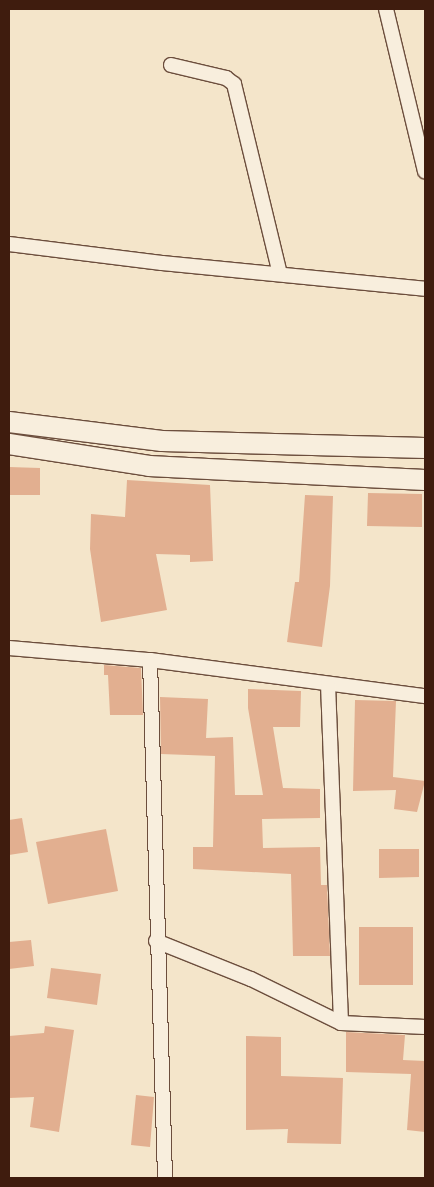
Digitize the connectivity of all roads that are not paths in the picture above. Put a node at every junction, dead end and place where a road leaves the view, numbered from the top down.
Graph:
1 (386, 9) edge
2 (171, 65) dead end
3 (425, 171) edge
4 (9, 244) edge
5 (280, 274) junction
6 (425, 289) edge
7 (9, 422) edge
8 (9, 444) edge
9 (425, 448) edge
10 (425, 480) edge
11 (9, 648) edge
12 (150, 660) junction
13 (328, 684) junction
14 (425, 696) edge
15 (156, 941) junction
16 (341, 1023) junction
17 (425, 1027) edge
18 (164, 1178) edge

1 - 3 street
2 - 5 street
4 - 5 street
5 - 6 street
7 - 9 street
8 - 10 street
11 - 12 street
12 - 13 street
12 - 15 street
13 - 14 street
13 - 16 street
15 - 16 street
15 - 18 street
16 - 17 street

